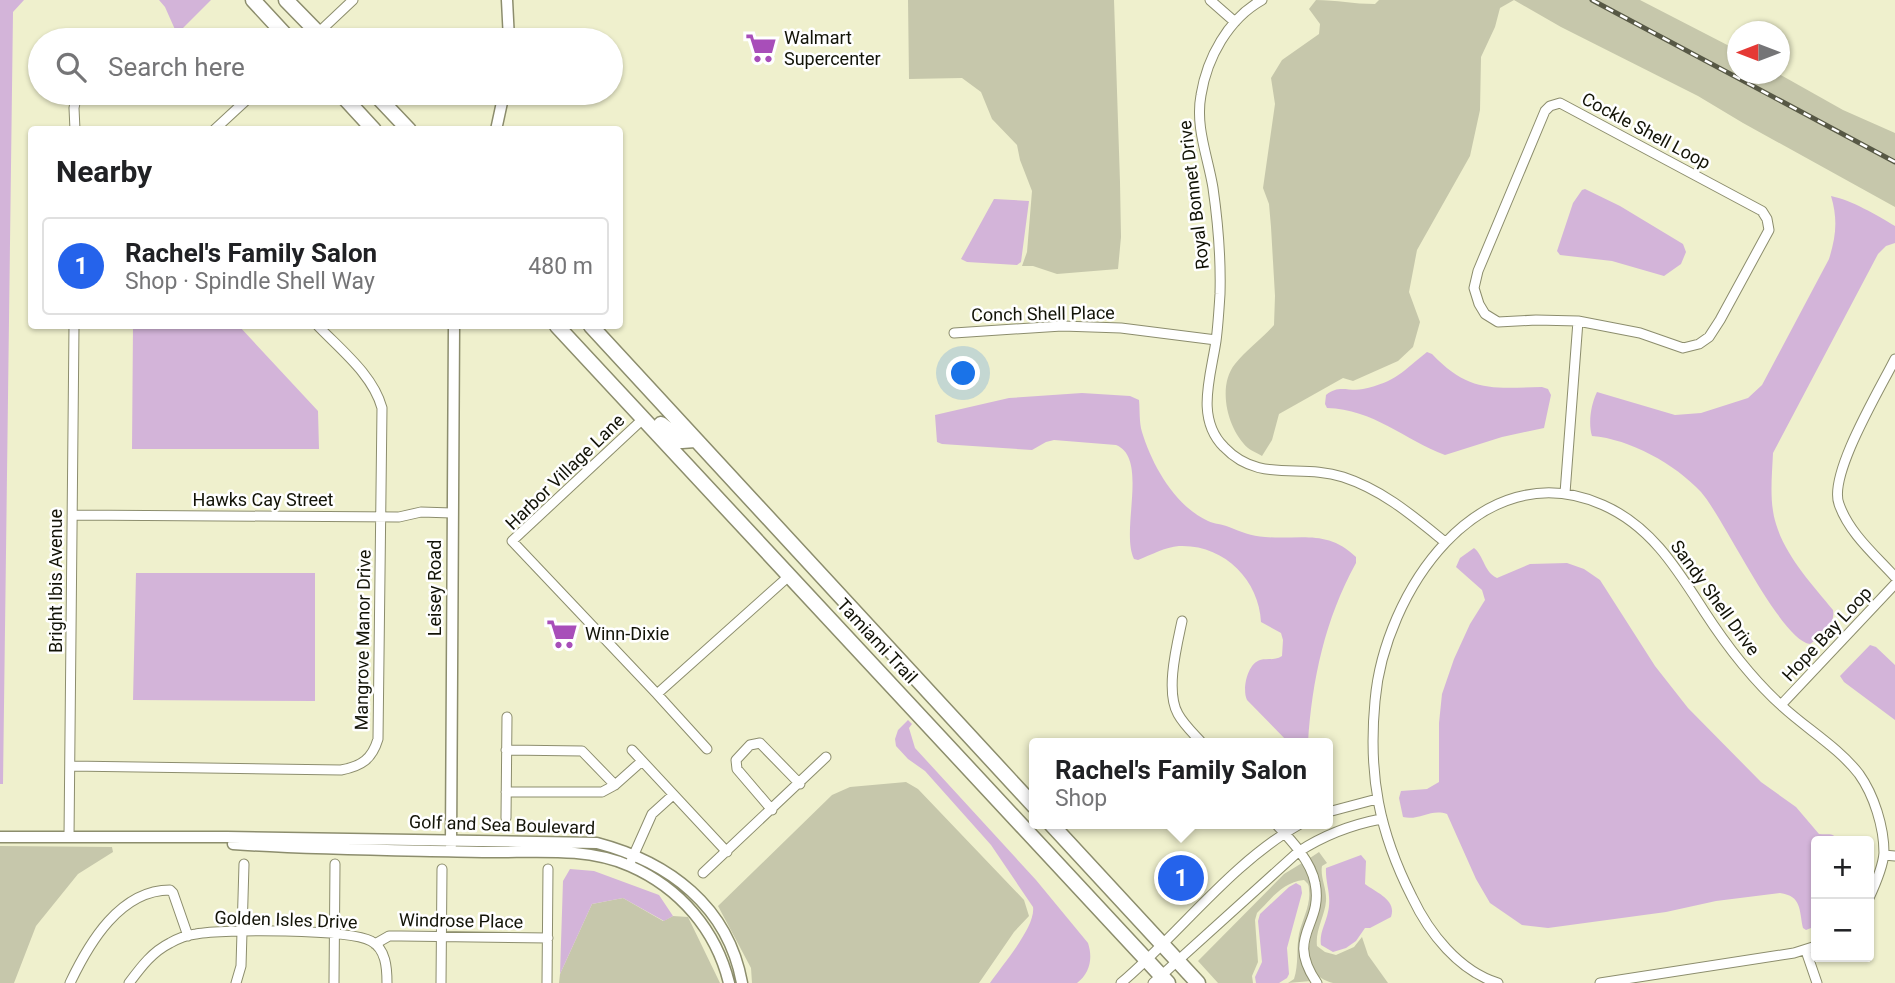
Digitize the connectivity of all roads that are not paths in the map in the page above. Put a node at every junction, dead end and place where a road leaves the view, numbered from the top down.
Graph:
1 (253, 0) edge
2 (286, 0) edge
3 (353, 0) edge
4 (507, 0) edge
5 (1210, 0) edge
6 (1262, 0) edge
7 (1235, 22) junction
8 (279, 28) edge
9 (312, 28) edge
10 (329, 28) edge
11 (508, 28) edge
12 (75, 105) edge
13 (241, 105) edge
14 (351, 105) edge
15 (385, 105) edge
16 (501, 105) edge
17 (75, 126) edge
18 (218, 126) edge
19 (370, 126) edge
20 (405, 126) edge
21 (497, 126) edge
22 (1578, 321) junction
23 (74, 329) edge
24 (321, 329) edge
25 (454, 329) edge
26 (560, 329) edge
27 (594, 329) edge
28 (954, 333) dead end
29 (1216, 340) junction
30 (1895, 359) edge
31 (617, 390) junction
32 (644, 418) junction
33 (695, 440) junction
34 (1565, 493) junction
35 (453, 513) junction
36 (72, 515) junction
37 (380, 516) junction
38 (1445, 542) junction
39 (789, 576) junction
40 (1895, 577) edge
41 (828, 584) junction
42 (1895, 584) edge
43 (1182, 621) dead end
44 (657, 694) junction
45 (1781, 705) junction
46 (506, 717) dead end
47 (1198, 738) edge
48 (943, 741) junction
49 (707, 749) dead end
50 (506, 750) junction
51 (632, 750) dead end
52 (985, 753) junction
53 (826, 757) dead end
54 (642, 761) junction
55 (70, 766) junction
56 (800, 784) junction
57 (615, 785) junction
58 (506, 792) junction
59 (673, 795) junction
60 (1377, 799) junction
61 (1029, 801) edge
62 (772, 810) junction
63 (1333, 811) edge
64 (506, 818) dead end
65 (1381, 819) junction
66 (1056, 829) edge
67 (1281, 829) edge
68 (1290, 829) edge
69 (1284, 832) junction
70 (0, 836) edge
71 (69, 837) junction
72 (451, 846) junction
73 (727, 852) junction
74 (1298, 852) junction
75 (634, 854) junction
76 (1884, 855) junction
77 (1895, 856) edge
78 (244, 864) dead end
79 (335, 864) dead end
80 (629, 866) junction
81 (442, 869) dead end
82 (548, 869) dead end
83 (703, 873) dead end
84 (1874, 884) edge
85 (243, 932) junction
86 (334, 934) junction
87 (188, 936) junction
88 (441, 936) junction
89 (548, 938) junction
90 (375, 944) junction
91 (1163, 945) junction
92 (1811, 948) edge
93 (1806, 951) junction
94 (1147, 960) junction
95 (1177, 961) junction
96 (1161, 980) edge
97 (70, 983) edge
98 (129, 983) edge
99 (236, 983) edge
100 (334, 983) edge
101 (387, 983) edge
102 (441, 983) edge
103 (547, 983) edge
104 (729, 983) edge
105 (743, 983) edge
106 (1121, 983) edge
107 (1198, 983) edge
108 (1316, 983) edge
109 (1326, 983) edge
110 (1498, 983) edge
111 (1600, 983) edge
112 (1817, 983) edge

1 - 8 main road
2 - 9 main road
3 - 10 street
4 - 11 street
5 - 7 street
6 - 7 street, Royal Bonnet Drive
7 - 29 street, Royal Bonnet Drive
12 - 17 street
13 - 18 street
14 - 19 main road
15 - 20 main road
16 - 21 street
22 - 22 street, Cockle Shell Loop
22 - 34 street
23 - 36 street, Bright Ibis Avenue
24 - 37 street, Mangrove Manor Drive
25 - 35 street, Leisey Road
26 - 31 main road, Tamiami Trail
27 - 33 main road, Tamiami Trail
28 - 29 street, Conch Shell Place
29 - 38 street, Royal Bonnet Drive
30 - 40 street
31 - 32 main road, Tamiami Trail
31 - 33 main road
32 - 39 main road, Tamiami Trail
32 - 44 street, Harbor Village Lane
33 - 41 main road, Tamiami Trail
34 - 38 street, Sandy Shell Drive
34 - 45 street, Sandy Shell Drive
35 - 37 street, Hawks Cay Street
35 - 72 street, Leisey Road
36 - 37 street, Hawks Cay Street
36 - 55 street, Bright Ibis Avenue
37 - 55 street, Mangrove Manor Drive
38 - 60 street, Sandy Shell Drive
39 - 41 main road
39 - 44 street
39 - 48 main road, Tamiami Trail
41 - 52 main road, Tamiami Trail
42 - 45 street, Hope Bay Loop
43 - 47 street
44 - 49 street
45 - 76 street, Sandy Shell Drive
46 - 50 street
48 - 52 main road
48 - 94 main road, Tamiami Trail
50 - 57 street
50 - 58 street
51 - 54 street
52 - 61 main road, Tamiami Trail
53 - 56 street
54 - 57 street
54 - 59 street
55 - 71 street, Bright Ibis Avenue
56 - 62 street
56 - 62 street
57 - 58 street
58 - 64 street
59 - 73 street
59 - 75 street
60 - 63 street
60 - 65 street, Sandy Shell Drive
62 - 73 street
65 - 74 street
65 - 110 street, Sandy Shell Drive
66 - 91 main road
67 - 69 street
68 - 69 street
69 - 74 street
69 - 91 street
70 - 71 street, Golf and Sea Boulevard
71 - 72 street, Golf and Sea Boulevard
72 - 75 street, Golf and Sea Boulevard
72 - 80 street, Golf and Sea Boulevard
73 - 83 street
74 - 95 street
74 - 108 street
75 - 80 street
75 - 105 street, Golf and Sea Boulevard
76 - 77 street
76 - 84 street, Sandy Shell Drive
78 - 85 street
79 - 86 street
80 - 104 street, Golf and Sea Boulevard
81 - 88 street
82 - 89 street
85 - 86 street, Golden Isles Drive
85 - 87 street, Golden Isles Drive
85 - 99 street
86 - 90 street, Golden Isles Drive
86 - 100 street
87 - 97 street
87 - 98 street, Golden Isles Drive
88 - 89 street, Windrose Place
88 - 90 street, Windrose Place
88 - 102 street
89 - 103 street
90 - 101 street, Golden Isles Drive
91 - 94 street
91 - 95 main road
92 - 93 street
93 - 111 street
93 - 112 street
94 - 96 main road, Tamiami Trail
94 - 106 street
95 - 96 street
95 - 107 main road
108 - 109 street

